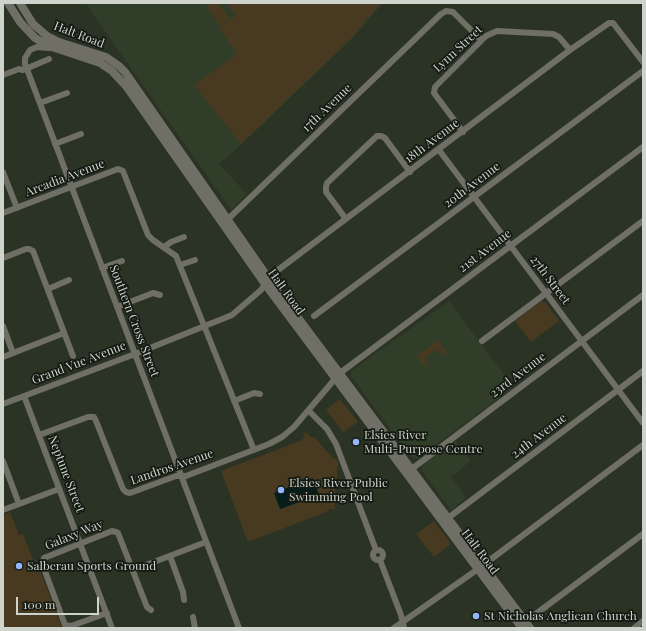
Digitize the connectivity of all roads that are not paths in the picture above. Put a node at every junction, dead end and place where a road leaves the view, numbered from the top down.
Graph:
1 (8, 3) edge
2 (20, 3) edge
3 (481, 40) junction
4 (59, 49) junction
5 (570, 50) junction
6 (49, 60) dead end
7 (643, 62) edge
8 (27, 68) junction
9 (643, 71) edge
10 (3, 75) edge
11 (67, 93) dead end
12 (40, 103) junction
13 (463, 132) junction
14 (81, 134) dead end
15 (55, 144) junction
16 (643, 147) edge
17 (439, 150) junction
18 (3, 172) edge
19 (410, 172) junction
20 (71, 187) junction
21 (474, 198) junction
22 (17, 208) junction
23 (3, 213) edge
24 (346, 219) junction
25 (643, 221) edge
26 (225, 222) junction
27 (184, 237) dead end
28 (511, 246) junction
29 (164, 248) junction
30 (3, 258) edge
31 (196, 260) dead end
32 (122, 261) dead end
33 (180, 265) junction
34 (102, 268) junction
35 (69, 280) dead end
36 (267, 282) junction
37 (48, 289) junction
38 (546, 294) junction
39 (160, 295) dead end
40 (643, 295) edge
41 (117, 306) junction
42 (314, 316) dead end
43 (3, 326) edge
44 (204, 327) junction
45 (64, 333) junction
46 (482, 341) dead end
47 (582, 341) junction
48 (13, 353) junction
49 (135, 354) junction
50 (3, 356) edge
51 (73, 356) dead end
52 (643, 371) edge
53 (337, 376) junction
54 (618, 390) junction
55 (260, 394) dead end
56 (24, 396) junction
57 (234, 401) junction
58 (3, 404) edge
59 (309, 411) junction
60 (643, 423) edge
61 (39, 435) junction
62 (643, 445) edge
63 (254, 450) junction
64 (3, 461) edge
65 (408, 471) junction
66 (181, 476) junction
67 (59, 489) junction
68 (19, 504) junction
69 (3, 510) edge
70 (448, 518) junction
71 (643, 534) edge
72 (206, 542) junction
73 (80, 544) junction
74 (170, 556) junction
75 (480, 567) junction
76 (133, 570) junction
77 (184, 600) dead end
78 (151, 610) dead end
79 (107, 613) junction
80 (193, 617) dead end
81 (643, 621) edge
82 (403, 625) edge
83 (526, 626) edge
84 (112, 628) edge
85 (195, 628) edge
86 (239, 628) edge
87 (394, 628) edge
88 (634, 628) edge

1 - 4 street, Halt Road
2 - 26 street, Halt Road
3 - 5 street, Lynn Street
3 - 13 street, Lynn Street
3 - 26 street, 17th Avenue
4 - 8 street
4 - 26 street, Halt Road
5 - 7 street, 18th Avenue
5 - 13 street, 18th Avenue
6 - 8 street
8 - 10 street
8 - 12 street, Southern Cross Street
9 - 21 street, 20th Avenue
11 - 12 street
12 - 15 street, Southern Cross Street
13 - 17 street, 18th Avenue
14 - 15 street
15 - 20 street, Southern Cross Street
16 - 28 street, 21st Avenue
17 - 19 street, 18th Avenue
17 - 21 street, 27th Street
18 - 22 street
19 - 24 street, 18th Avenue
19 - 24 street
20 - 22 street, Arcadia Avenue
20 - 29 street, Arcadia Avenue
20 - 34 street, Southern Cross Street
21 - 28 street, 27th Street
21 - 42 street, 20th Avenue
22 - 23 street, Arcadia Avenue
24 - 36 street, 18th Avenue
25 - 38 street
26 - 36 street, Halt Road
27 - 29 street
28 - 38 street, 27th Street
28 - 53 street, 21st Avenue
29 - 33 street, Arcadia Avenue
30 - 37 street
31 - 33 street
32 - 34 street
33 - 44 street, Arcadia Avenue
34 - 41 street, Southern Cross Street
35 - 37 street
36 - 44 street, Grand Vue Avenue
36 - 53 street, Halt Road
37 - 45 street
38 - 46 street
38 - 47 street, 27th Street
39 - 41 street
40 - 47 street, 23rd Avenue
41 - 49 street, Southern Cross Street
43 - 48 street
44 - 49 street, Grand Vue Avenue
44 - 57 street, Arcadia Avenue
45 - 48 street
45 - 51 street
47 - 54 street, 27th Street
47 - 65 street, 23rd Avenue
48 - 50 street
49 - 56 street, Grand Vue Avenue
49 - 66 street, Southern Cross Street
52 - 54 street, 24th Avenue
53 - 59 street, Landros Avenue
53 - 65 street, Halt Road
54 - 60 street, 27th Street
54 - 70 street, 24th Avenue
55 - 57 street
56 - 58 street, Grand Vue Avenue
56 - 61 street, Neptune Street
57 - 63 street, Arcadia Avenue
59 - 63 street, Landros Avenue
59 - 82 street
61 - 66 street, Landros Avenue
61 - 67 street, Neptune Street
62 - 75 street
63 - 66 street, Landros Avenue
64 - 68 street
65 - 70 street, Halt Road
65 - 75 street, Halt Road
66 - 72 street, Southern Cross Street
67 - 68 street
67 - 73 street, Neptune Street
68 - 69 street
70 - 75 street, Halt Road
71 - 83 street
72 - 74 street
72 - 86 street, Southern Cross Street
73 - 76 street, Galaxy Way
73 - 79 street, Neptune Street
73 - 79 street, Galaxy Way
74 - 76 street
74 - 77 street
75 - 82 street
75 - 83 street, Halt Road
76 - 78 street, Galaxy Way
79 - 84 street, Neptune Street
80 - 85 street
81 - 88 street
82 - 87 street

